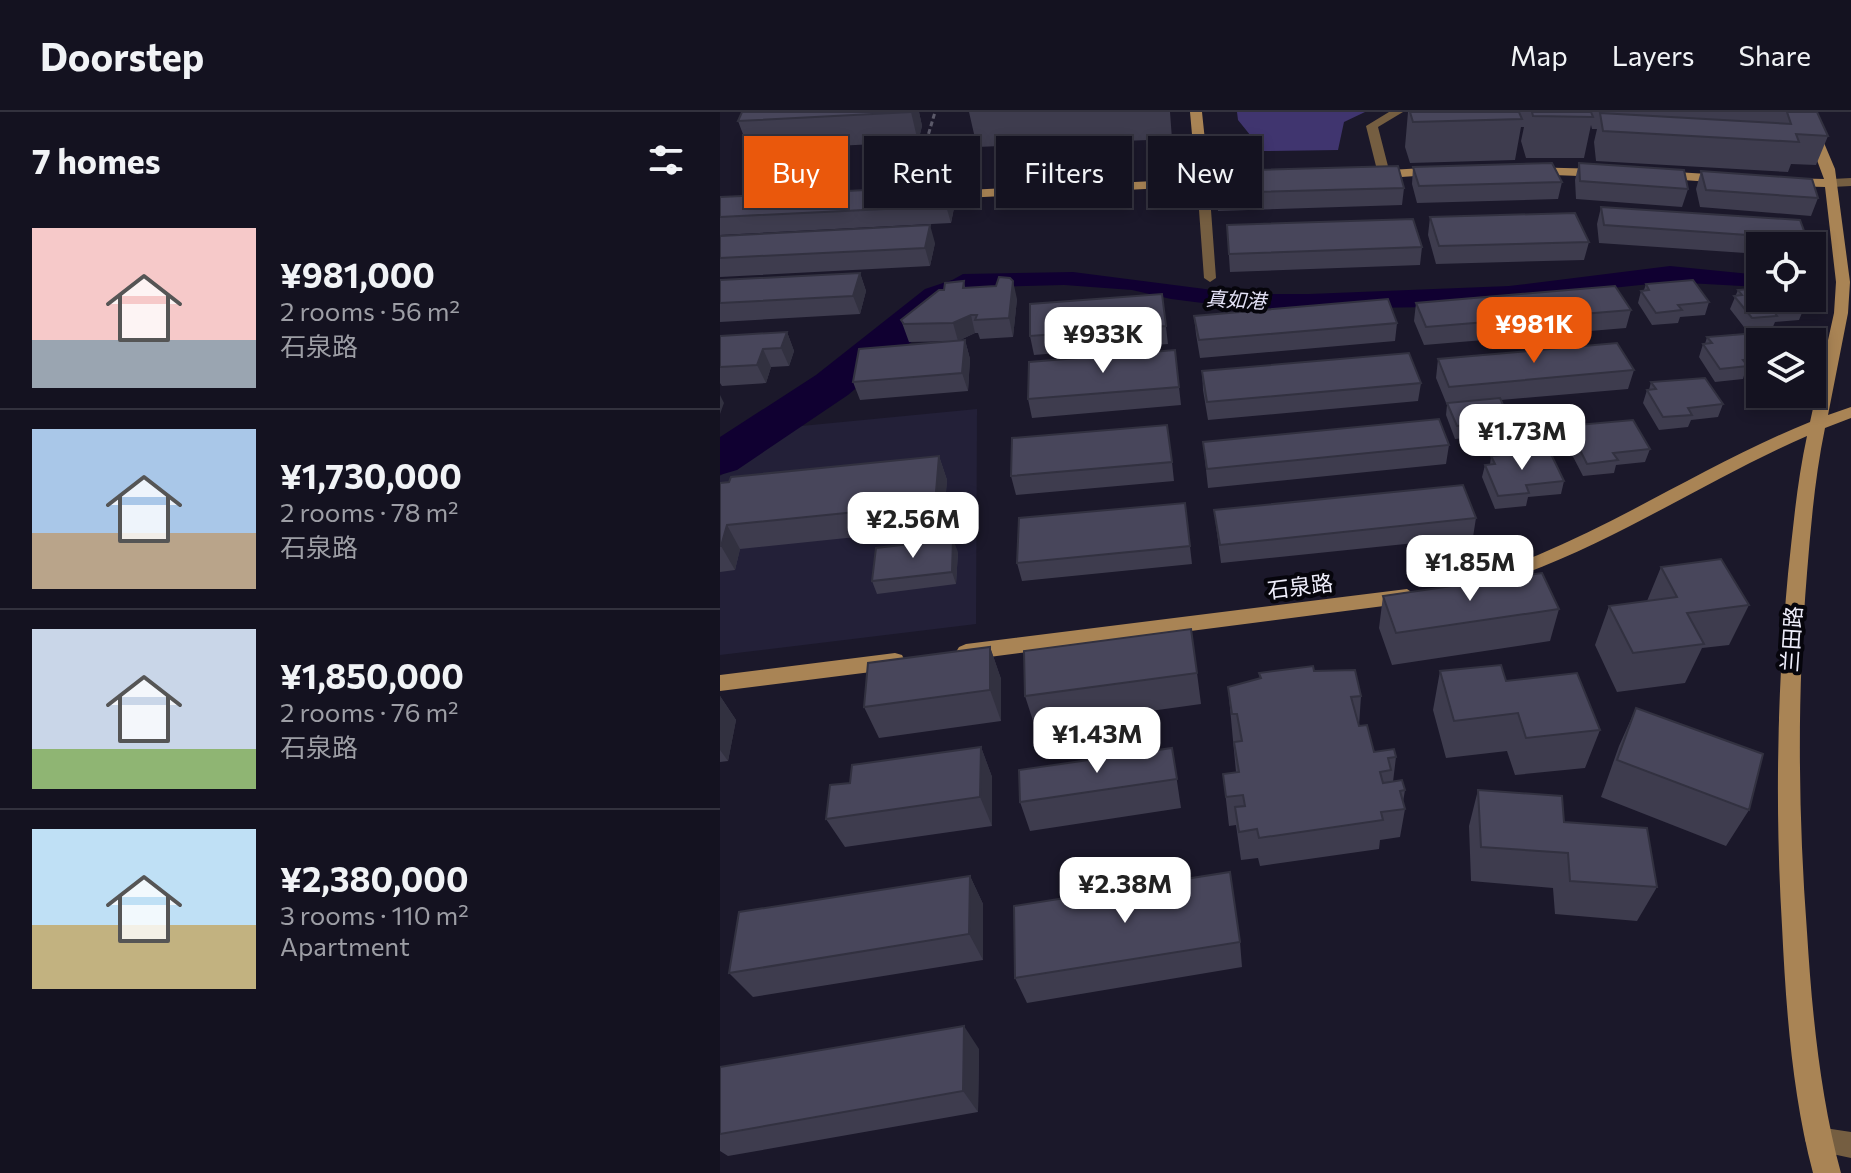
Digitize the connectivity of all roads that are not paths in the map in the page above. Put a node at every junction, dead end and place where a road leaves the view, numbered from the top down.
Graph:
1 (1196, 112) edge
2 (1397, 112) edge
3 (1805, 112) edge
4 (1198, 136) edge
5 (1517, 170) edge
6 (1458, 171) edge
7 (1618, 173) edge
8 (1384, 174) junction
9 (1355, 175) edge
10 (1648, 175) edge
11 (1737, 179) edge
12 (1767, 181) edge
13 (1851, 182) edge
14 (1832, 183) junction
15 (1148, 185) edge
16 (980, 193) edge
17 (1205, 208) edge
18 (1210, 278) dead end
19 (1851, 412) edge
20 (1817, 424) junction
21 (939, 655) edge
22 (908, 659) edge
23 (720, 683) edge
24 (1818, 1140) junction
25 (1851, 1145) edge
26 (1827, 1173) edge

1 - 4 street
2 - 8 street
3 - 14 street, 兰田路
5 - 7 street
6 - 8 street
8 - 9 street
10 - 11 street
12 - 14 street
13 - 14 street
14 - 20 street, 兰田路
15 - 16 street
17 - 18 lane
19 - 20 street, 石泉路
20 - 21 street, 石泉路
20 - 24 street, 兰田路
22 - 23 street
24 - 25 lane
24 - 26 street, 兰田路

